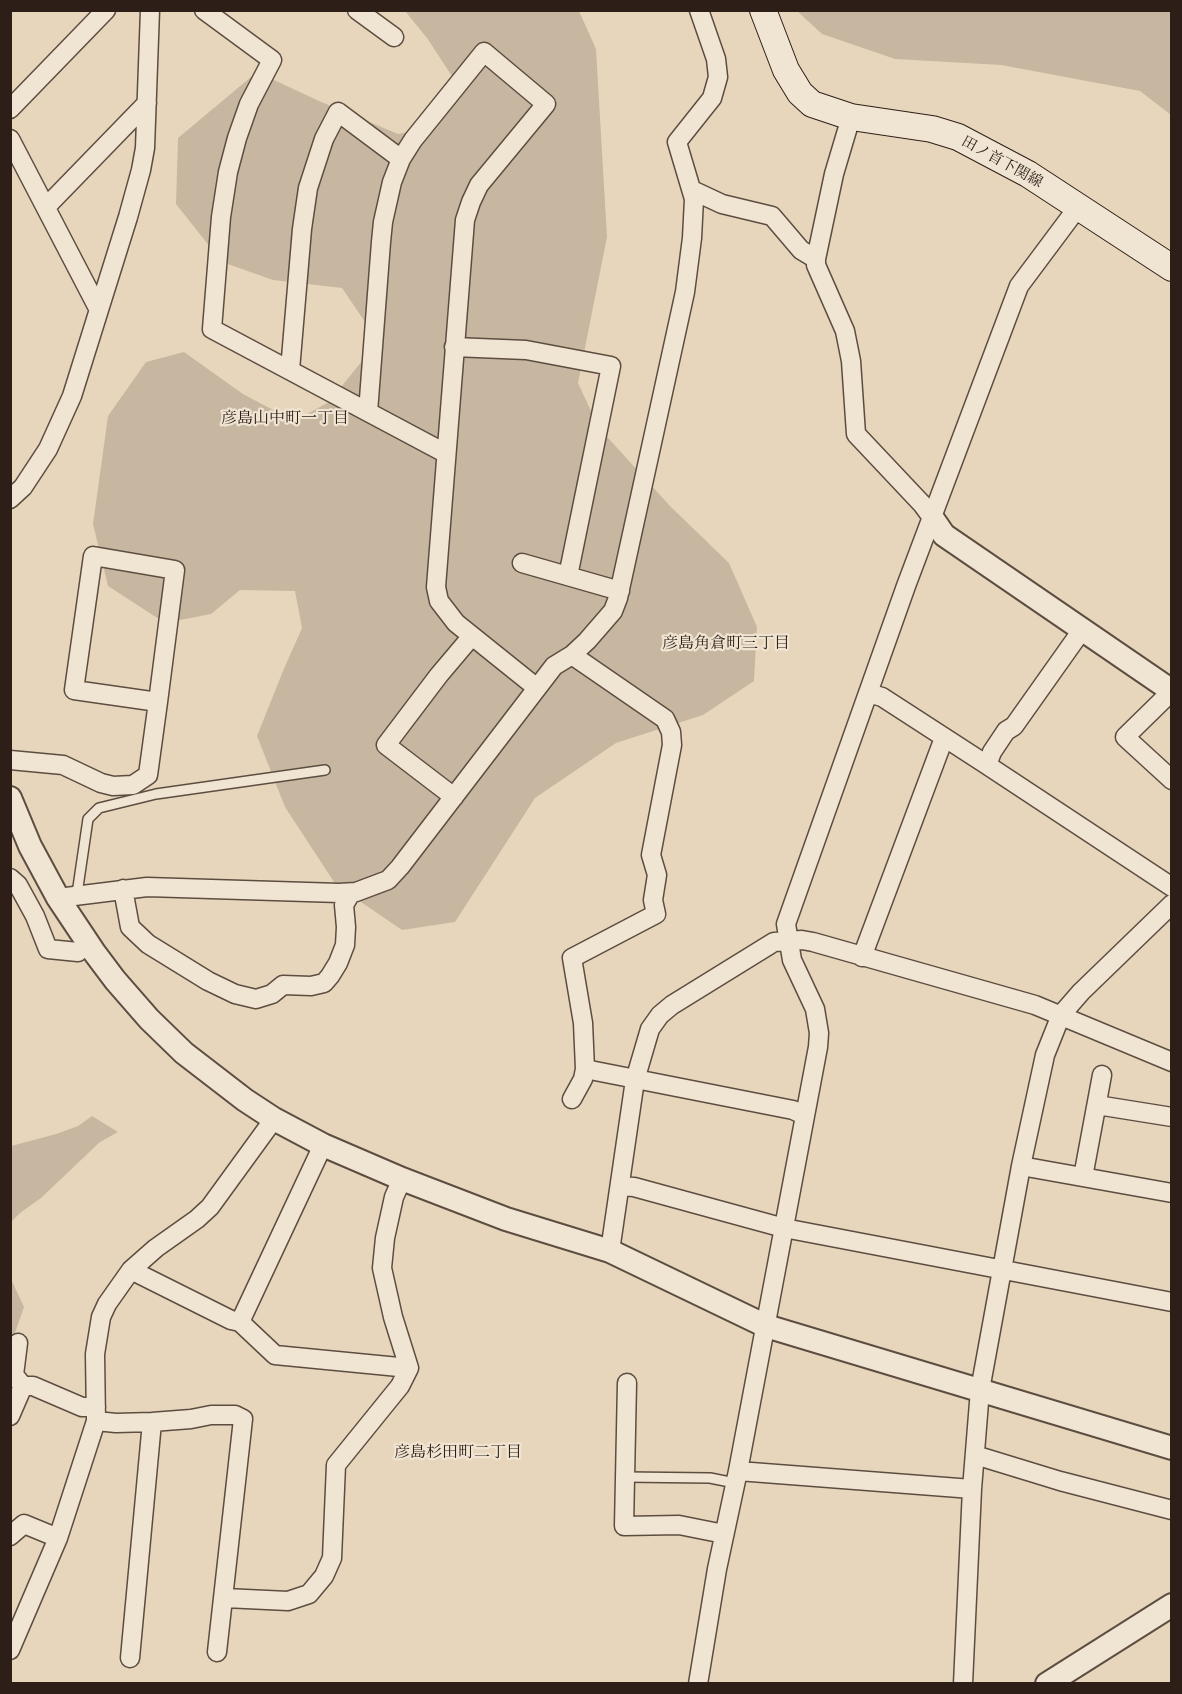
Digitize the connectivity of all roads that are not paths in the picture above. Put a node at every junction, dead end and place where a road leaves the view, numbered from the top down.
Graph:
1 (106, 10) edge
2 (150, 10) edge
3 (204, 10) edge
4 (357, 10) edge
5 (699, 10) edge
6 (763, 10) edge
7 (394, 36) dead end
8 (147, 103) junction
9 (10, 110) edge
10 (851, 117) junction
11 (10, 139) edge
12 (401, 159) junction
13 (692, 190) junction
14 (45, 207) junction
15 (1078, 207) junction
16 (816, 259) junction
17 (1172, 268) edge
18 (99, 310) junction
19 (453, 348) junction
20 (290, 370) junction
21 (368, 412) junction
22 (445, 453) junction
23 (10, 499) edge
24 (933, 519) junction
25 (522, 563) dead end
26 (568, 576) junction
27 (620, 591) junction
28 (1082, 630) junction
29 (472, 636) junction
30 (572, 655) junction
31 (537, 688) junction
32 (1172, 691) edge
33 (868, 693) junction
34 (158, 702) junction
35 (944, 738) junction
36 (10, 760) edge
37 (987, 765) junction
38 (325, 770) dead end
39 (1172, 780) edge
40 (454, 797) junction
41 (10, 798) edge
42 (10, 878) edge
43 (1172, 887) edge
44 (123, 889) junction
45 (351, 893) junction
46 (66, 897) junction
47 (1170, 907) edge
48 (788, 940) junction
49 (78, 952) dead end
50 (861, 957) junction
51 (1061, 1015) junction
52 (1172, 1062) edge
53 (585, 1070) junction
54 (1102, 1075) dead end
55 (635, 1080) junction
56 (572, 1099) dead end
57 (1097, 1105) junction
58 (804, 1115) junction
59 (1172, 1117) edge
60 (274, 1119) junction
61 (323, 1145) junction
62 (1021, 1166) junction
63 (1083, 1177) junction
64 (402, 1179) junction
65 (620, 1186) junction
66 (1172, 1193) edge
67 (784, 1228) junction
68 (610, 1251) junction
69 (1002, 1269) junction
70 (130, 1270) junction
71 (1172, 1302) edge
72 (240, 1322) junction
73 (765, 1326) junction
74 (18, 1343) dead end
75 (409, 1368) junction
76 (627, 1383) dead end
77 (23, 1386) junction
78 (980, 1390) junction
79 (96, 1414) junction
80 (10, 1416) edge
81 (152, 1422) junction
82 (1172, 1448) edge
83 (975, 1455) junction
84 (625, 1477) junction
85 (736, 1477) junction
86 (972, 1489) junction
87 (1172, 1510) edge
88 (724, 1534) junction
89 (10, 1536) edge
90 (58, 1538) junction
91 (225, 1598) junction
92 (1172, 1605) edge
93 (10, 1650) edge
94 (217, 1652) dead end
95 (130, 1658) dead end
96 (698, 1683) edge
97 (963, 1683) edge
98 (1047, 1683) edge

1 - 9 street
2 - 8 street
3 - 20 street
4 - 7 street
5 - 13 street
6 - 10 main road, 田ノ首下関線
8 - 14 street
8 - 18 street
10 - 15 main road, 田ノ首下関線
10 - 16 street
11 - 14 street
12 - 19 street
12 - 20 street
12 - 21 street
13 - 16 street
13 - 27 street
14 - 18 street
15 - 17 main road, 田ノ首下関線
15 - 24 street
16 - 24 street
18 - 23 street
19 - 22 street
19 - 26 street
20 - 21 street
21 - 22 street
22 - 29 street
24 - 28 street
24 - 33 street
25 - 26 street
26 - 27 street
27 - 30 street
28 - 32 street
28 - 37 street
29 - 31 street
29 - 40 street
30 - 31 street
30 - 53 street
31 - 40 street
32 - 39 street
33 - 35 street
33 - 48 street
34 - 34 street
34 - 36 street
35 - 37 street
35 - 50 street
37 - 43 street
38 - 46 lane
40 - 45 street
41 - 46 street
42 - 49 street
44 - 45 street
44 - 45 street
44 - 46 street
46 - 60 street
47 - 51 street
48 - 50 street
48 - 55 street
48 - 58 street
50 - 51 street
51 - 52 street
51 - 62 street
53 - 55 street
53 - 56 street
54 - 57 street
55 - 58 street
55 - 65 street
57 - 59 street
57 - 63 street
58 - 67 street
60 - 61 street
60 - 70 street
61 - 64 street
61 - 72 street
62 - 63 street
62 - 69 street
63 - 66 street
64 - 68 street
64 - 75 street
65 - 67 street
65 - 68 street
67 - 69 street
67 - 73 street
68 - 73 street
69 - 71 street
69 - 78 street
70 - 72 street
70 - 79 street
72 - 75 street
73 - 78 street
73 - 85 street
74 - 77 street
75 - 91 street
76 - 84 street
77 - 79 street
77 - 80 street
78 - 82 street
78 - 83 street
79 - 81 street
79 - 90 street
81 - 91 street
81 - 95 street
83 - 86 street
83 - 87 street
84 - 85 lane
84 - 88 street
85 - 86 street
85 - 88 street
86 - 97 street
88 - 96 street
89 - 90 street
90 - 93 street
91 - 94 street
92 - 98 street

